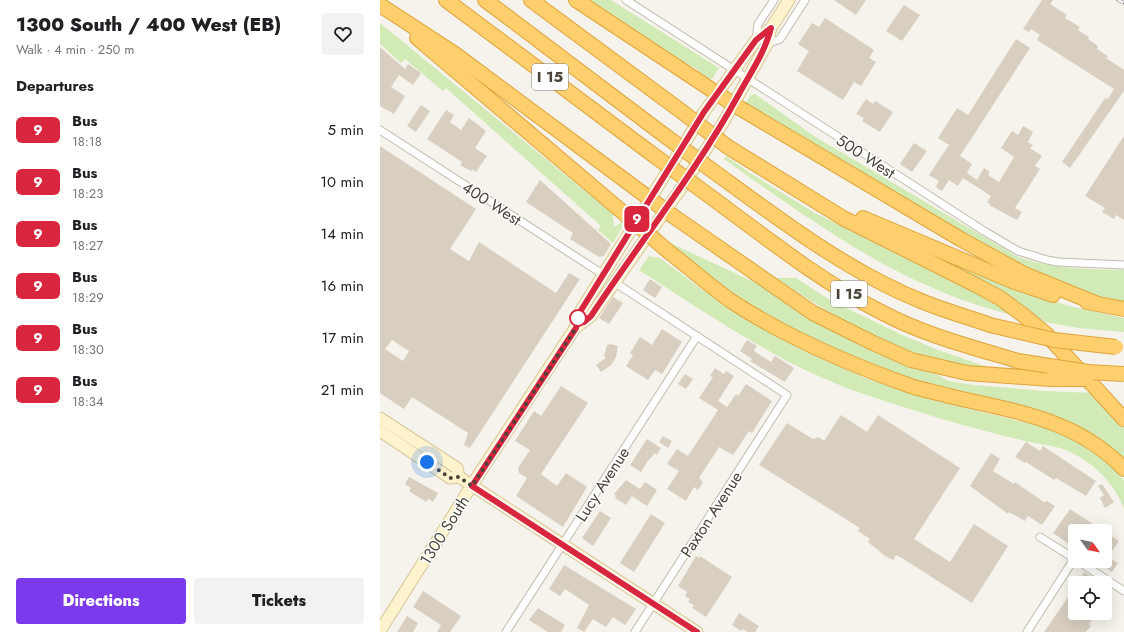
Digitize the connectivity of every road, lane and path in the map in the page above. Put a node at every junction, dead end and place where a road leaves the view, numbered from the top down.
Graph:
1 (436, 0) edge
2 (446, 0) edge
3 (485, 0) edge
4 (531, 0) edge
5 (576, 0) edge
6 (626, 0) edge
7 (774, 0) edge
8 (789, 0) edge
9 (805, 0) edge
10 (380, 5) edge
11 (762, 42) junction
12 (516, 51) junction
13 (733, 70) junction
14 (747, 79) junction
15 (716, 93) junction
16 (733, 104) junction
17 (380, 130) edge
18 (777, 178) junction
19 (649, 198) junction
20 (664, 210) junction
21 (1124, 265) edge
22 (604, 275) junction
23 (614, 282) junction
24 (1095, 303) junction
25 (1124, 309) edge
26 (580, 325) junction
27 (697, 336) junction
28 (1120, 347) edge
29 (1124, 374) edge
30 (1124, 379) edge
31 (380, 418) edge
32 (1124, 418) edge
33 (380, 431) edge
34 (1124, 469) edge
35 (459, 477) junction
36 (472, 486) junction
37 (1040, 537) dead end
38 (562, 545) junction
39 (1068, 555) edge
40 (1071, 568) edge
41 (1089, 568) edge
42 (1124, 590) edge
43 (653, 604) junction
44 (380, 631) edge
45 (506, 632) edge
46 (635, 632) edge
47 (697, 632) edge
48 (1027, 632) edge

1 - 12 highway
2 - 12 highway, I 15
3 - 28 highway, I 15, bridge
4 - 18 highway, bridge
5 - 15 highway
6 - 13 street, 500 West
7 - 11 street, 1300 South
8 - 11 main road, 1300 South
9 - 11 street, 1300 South
10 - 19 highway
10 - 34 highway, bridge
11 - 13 main road, 1300 South
11 - 14 main road, 1300 South
12 - 29 highway, I 15, bridge
13 - 14 street, 500 West
13 - 15 main road, 1300 South
14 - 16 main road, 1300 South
14 - 21 street, 500 West
15 - 16 highway
15 - 19 main road, 1300 South
16 - 20 main road, 1300 South
16 - 24 highway
17 - 22 street, 400 West
18 - 24 highway
18 - 32 highway
19 - 20 highway
19 - 22 main road, 1300 South
20 - 23 main road, 1300 South
20 - 30 highway, bridge
22 - 26 main road, 1300 South
23 - 26 main road, 1300 South
23 - 27 street
24 - 25 highway
26 - 36 main road, 1300 South
27 - 38 street, Lucy Avenue
27 - 43 street, Paxton Avenue
31 - 35 main road
33 - 35 main road
35 - 36 main road
36 - 38 main road
36 - 44 main road, 1300 South
37 - 39 street
38 - 43 main road
38 - 45 street, Lucy Avenue
40 - 48 street
41 - 42 street
43 - 46 street, Paxton Avenue
43 - 47 main road

